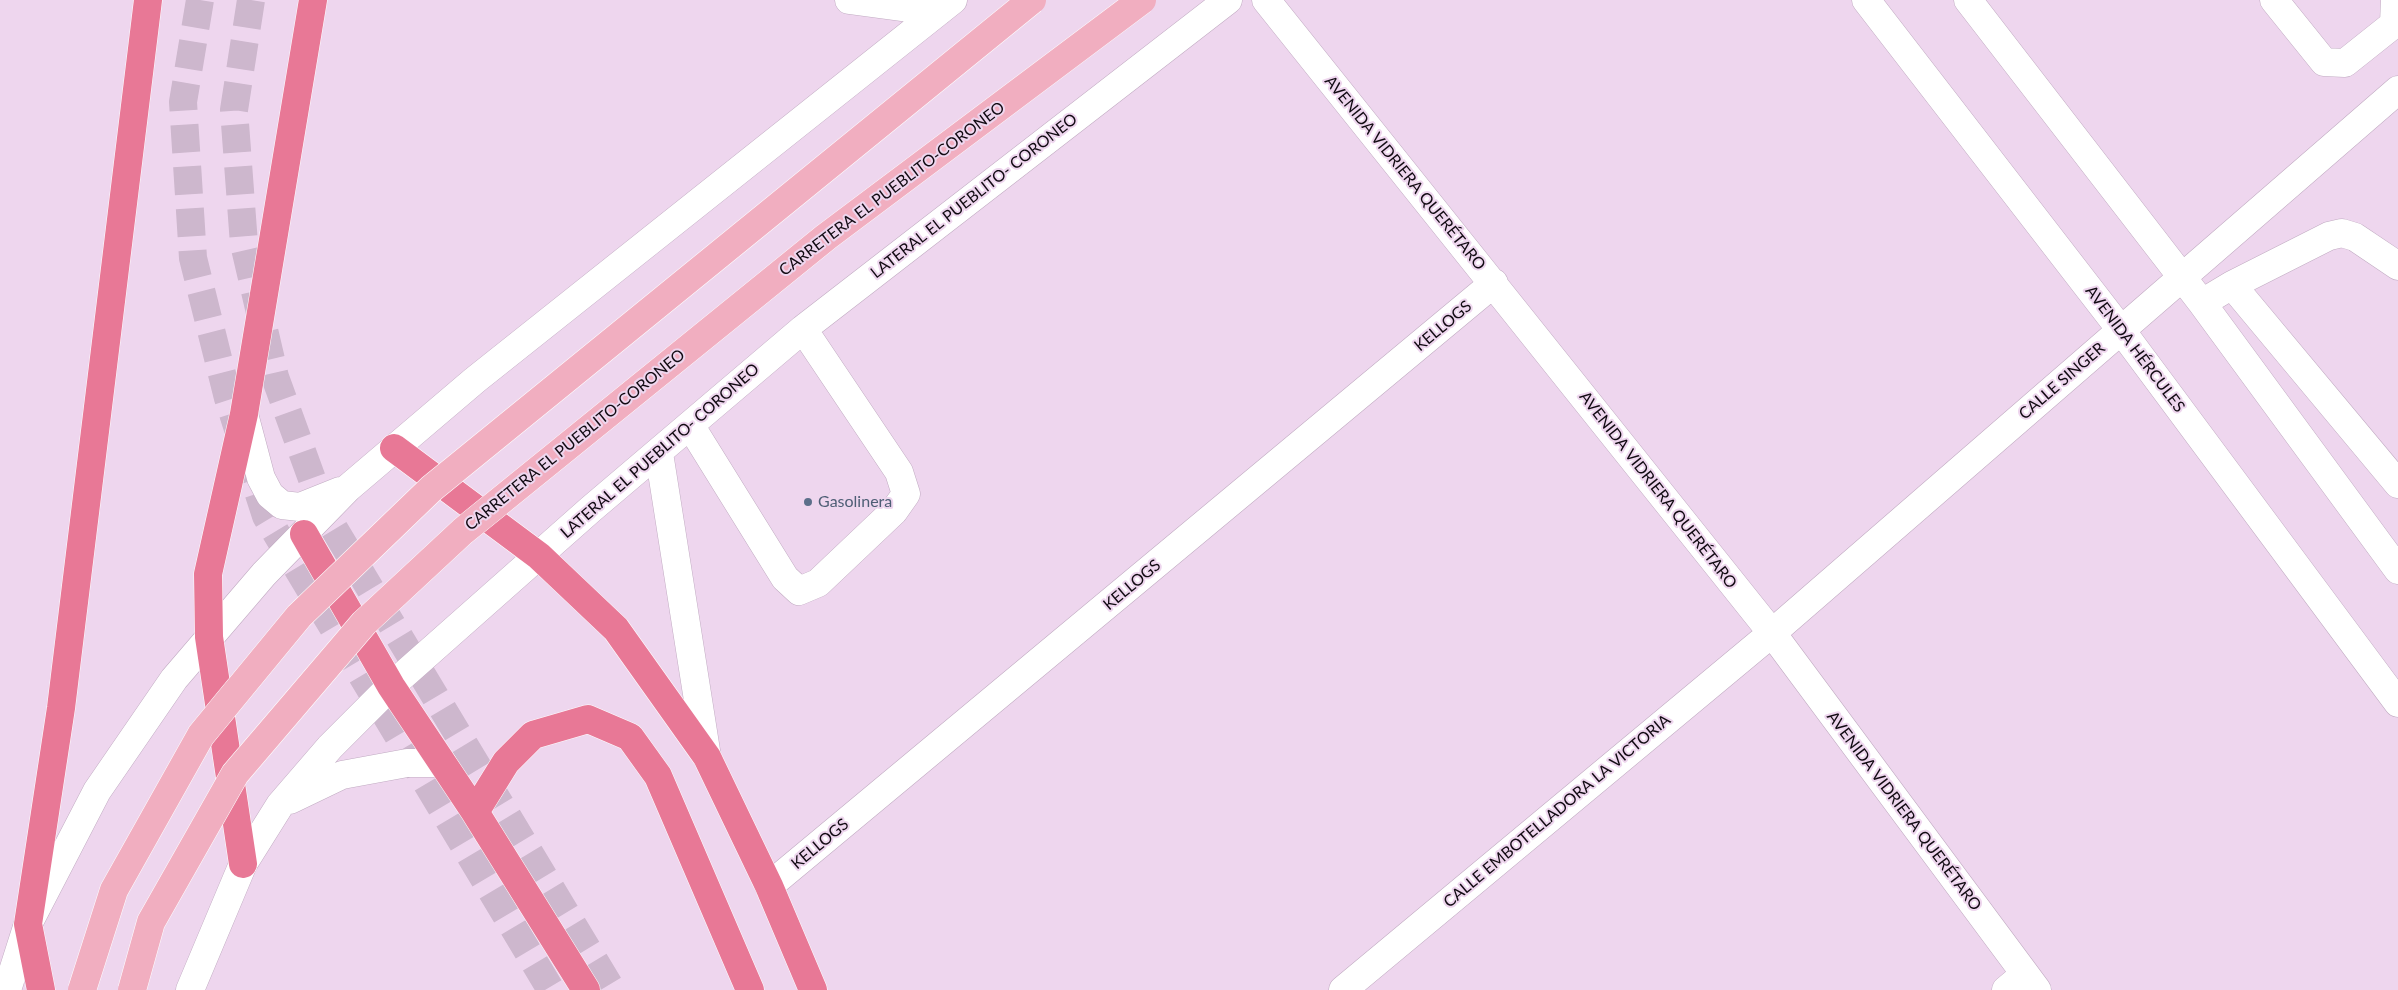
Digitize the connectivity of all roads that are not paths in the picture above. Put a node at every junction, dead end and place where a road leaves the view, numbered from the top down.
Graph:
1 (148, 0) edge
2 (313, 0) edge
3 (849, 0) edge
4 (1032, 0) edge
5 (1142, 0) edge
6 (1228, 0) edge
7 (1266, 0) edge
8 (1866, 0) edge
9 (1968, 0) edge
10 (2274, 0) edge
11 (2395, 0) edge
12 (946, 6) edge
13 (2398, 90) edge
14 (2398, 266) edge
15 (2182, 278) junction
16 (1494, 284) junction
17 (2232, 285) junction
18 (2202, 303) junction
19 (803, 329) junction
20 (2121, 330) junction
21 (244, 414) junction
22 (690, 425) junction
23 (394, 448) junction
24 (658, 453) junction
25 (2398, 484) edge
26 (348, 488) junction
27 (304, 534) junction
28 (539, 556) junction
29 (2398, 570) edge
30 (1772, 633) junction
31 (209, 636) junction
32 (391, 686) junction
33 (2398, 702) edge
34 (707, 757) junction
35 (442, 763) junction
36 (280, 805) junction
37 (475, 812) junction
38 (243, 864) junction
39 (769, 886) junction
40 (28, 924) junction
41 (2022, 985) edge
42 (7, 990) edge
43 (41, 990) edge
44 (82, 990) edge
45 (132, 990) edge
46 (190, 990) edge
47 (586, 990) edge
48 (750, 990) edge
49 (813, 990) edge
50 (1343, 990) edge

1 - 40 highway
2 - 21 highway
3 - 12 street
4 - 44 main road, bridge
5 - 45 main road, CARRETERA EL PUEBLITO-CORONEO, bridge
6 - 19 street, LATERAL EL PUEBLITO- CORONEO
7 - 16 street, AVENIDA VIDRIERA QUERÉTARO
8 - 20 street, AVENIDA HÉRCULES
9 - 15 street
10 - 11 street
12 - 23 street
13 - 15 street, CALLE SINGER
14 - 17 street
15 - 18 street
15 - 20 street, CALLE SINGER
16 - 30 street, AVENIDA VIDRIERA QUERÉTARO
16 - 39 street, KELLOGS
17 - 18 street
17 - 25 street
18 - 29 street
19 - 22 street, LATERAL EL PUEBLITO- CORONEO
19 - 22 street
20 - 30 street, CALLE SINGER
20 - 33 street, AVENIDA HÉRCULES
21 - 26 street
21 - 31 highway
22 - 24 street, LATERAL EL PUEBLITO- CORONEO
23 - 26 street
23 - 28 highway
24 - 28 street, LATERAL EL PUEBLITO- CORONEO
24 - 34 street
26 - 27 street
27 - 31 street
27 - 32 highway
28 - 32 street, LATERAL EL PUEBLITO- CORONEO
28 - 34 highway
30 - 41 street, AVENIDA VIDRIERA QUERÉTARO
30 - 50 street, CALLE EMBOTELLADORA LA VICTORIA
31 - 38 highway
31 - 40 street
32 - 35 highway
32 - 36 street, LATERAL EL PUEBLITO- CORONEO
34 - 39 highway
35 - 36 street
35 - 37 highway
36 - 38 street, LATERAL EL PUEBLITO- CORONEO
37 - 47 highway
37 - 48 highway
38 - 46 street, LATERAL EL PUEBLITO- CORONEO
39 - 49 highway
40 - 42 street
40 - 43 highway

